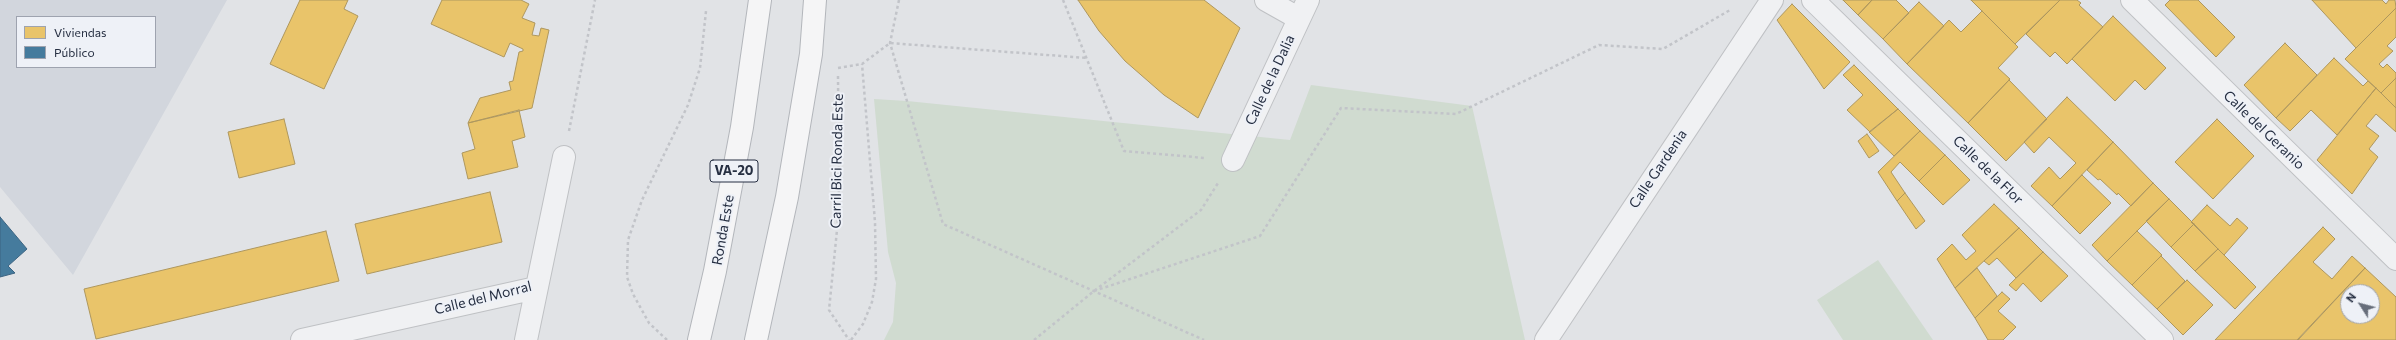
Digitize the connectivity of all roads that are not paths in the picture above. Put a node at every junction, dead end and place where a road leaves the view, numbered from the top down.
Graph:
1 (760, 0) edge
2 (815, 0) edge
3 (1266, 0) edge
4 (1772, 0) edge
5 (1813, 0) edge
6 (2132, 0) edge
7 (1303, 9) edge
8 (564, 156) road end
9 (1233, 160) road end
10 (2396, 259) edge
11 (536, 288) junction
12 (302, 340) edge
13 (526, 340) edge
14 (699, 340) edge
15 (756, 340) edge
16 (1546, 340) edge
17 (2162, 340) edge

1 - 14 highway, Ronda Este / VA-20
2 - 15 highway
3 - 7 street
4 - 16 street, Calle Gardenia
5 - 17 street, Calle de la Flor
6 - 10 street, Calle del Geranio
7 - 9 street, Calle de la Dalia
8 - 11 street, Calle del Morral
11 - 12 street, Calle del Morral
11 - 13 street

